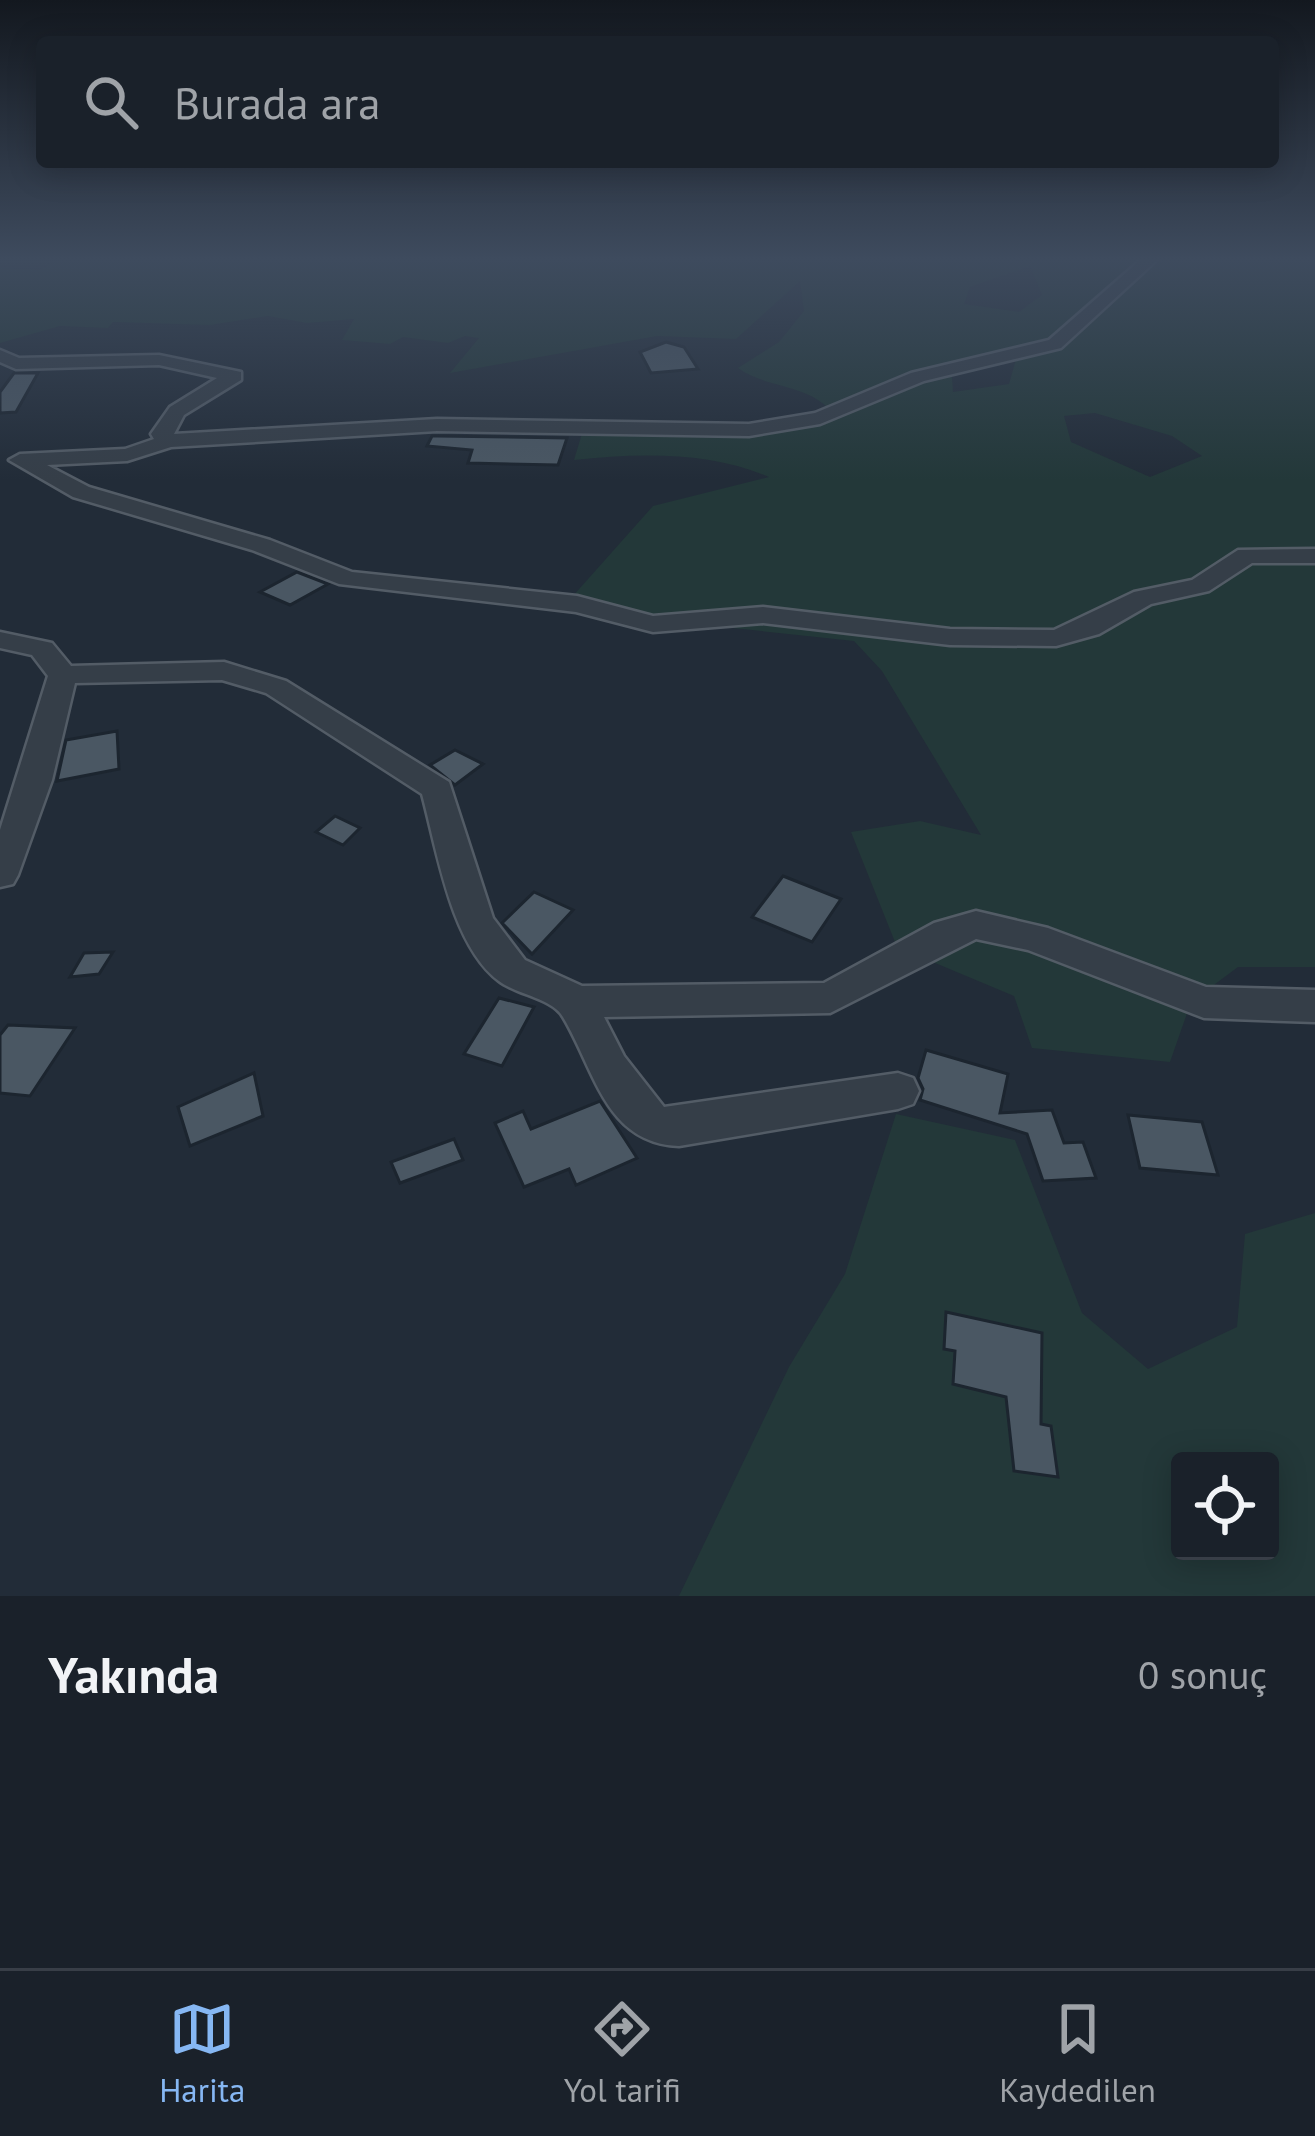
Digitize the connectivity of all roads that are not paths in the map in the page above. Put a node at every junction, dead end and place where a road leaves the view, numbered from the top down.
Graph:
1 (1069, 331) edge
2 (0, 355) edge
3 (169, 441) junction
4 (11, 460) edge
5 (1315, 556) edge
6 (0, 640) edge
7 (63, 675) junction
8 (0, 874) edge
9 (578, 1002) junction
10 (1315, 1006) edge
11 (898, 1091) dead end

1 - 3 street
2 - 3 street
3 - 4 street
4 - 5 street
6 - 7 street
7 - 8 street
7 - 9 street
9 - 10 street
9 - 11 street

